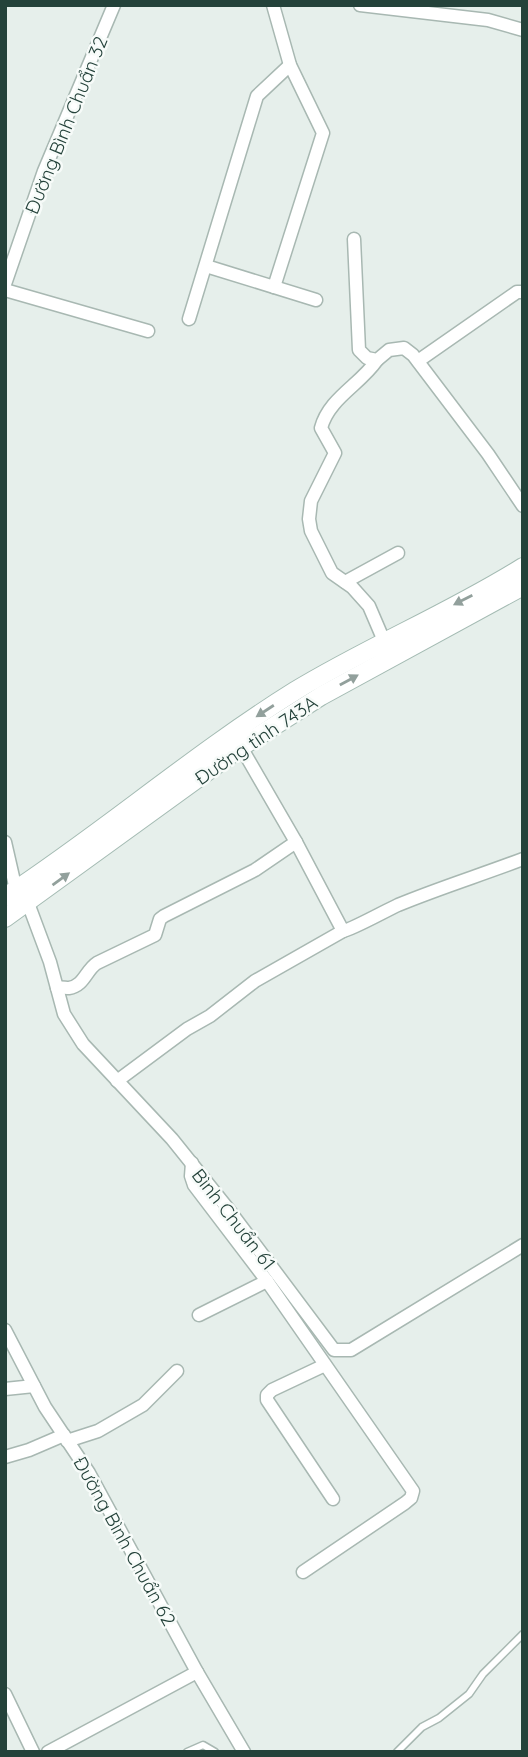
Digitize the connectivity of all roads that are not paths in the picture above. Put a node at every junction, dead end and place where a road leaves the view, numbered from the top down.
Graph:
1 (114, 5) edge
2 (273, 5) edge
3 (360, 5) edge
4 (523, 30) edge
5 (290, 65) junction
6 (354, 239) dead end
7 (206, 266) junction
8 (5, 284) edge
9 (274, 287) junction
10 (5, 290) edge
11 (523, 292) edge
12 (316, 300) dead end
13 (189, 319) dead end
14 (148, 331) dead end
15 (377, 360) junction
16 (418, 361) junction
17 (523, 506) edge
18 (398, 553) dead end
19 (523, 567) edge
20 (345, 582) junction
21 (522, 590) edge
22 (384, 641) junction
23 (241, 747) junction
24 (5, 842) edge
25 (296, 842) junction
26 (523, 859) edge
27 (17, 897) edge
28 (5, 918) edge
29 (343, 931) junction
30 (57, 988) junction
31 (117, 1081) junction
32 (192, 1163) junction
33 (523, 1245) edge
34 (267, 1281) junction
35 (199, 1315) dead end
36 (5, 1330) edge
37 (325, 1366) junction
38 (177, 1371) dead end
39 (34, 1386) junction
40 (5, 1389) edge
41 (66, 1438) junction
42 (5, 1457) edge
43 (333, 1499) dead end
44 (303, 1572) dead end
45 (523, 1634) edge
46 (197, 1672) junction
47 (5, 1694) edge
48 (240, 1751) edge
49 (33, 1752) edge
50 (48, 1752) edge
51 (187, 1752) edge
52 (215, 1752) edge
53 (397, 1752) edge

1 - 8 street, Đường Bình Chuẩn 32
2 - 5 street
3 - 4 street
5 - 7 street
5 - 9 street
6 - 15 street
7 - 9 street
7 - 13 street
9 - 12 street
10 - 14 street
11 - 16 street
15 - 16 street
15 - 20 street
16 - 17 street
18 - 20 street
19 -> 22 main road, Đường tỉnh 743A
20 - 22 street
23 -> 21 main road, Đường tỉnh 743A
22 -> 27 main road, Đường tỉnh 743A
23 - 25 street
27 -> 23 main road, Đường tỉnh 743A
24 - 27 street
25 - 29 street
25 - 30 street
26 - 29 street
27 - 28 main road, Đường tỉnh 743A
27 - 30 street, Bình Chuẩn 61
29 - 31 street
30 - 31 street, Bình Chuẩn 61
31 - 32 street, Bình Chuẩn 61
32 - 33 street, Bình Chuẩn 61
32 - 34 street
34 - 35 street
34 - 37 street
36 - 39 street, Đường Bình Chuẩn 62
37 - 43 street
37 - 44 street
38 - 41 street
39 - 40 street
39 - 41 street, Đường Bình Chuẩn 62
41 - 42 street
41 - 46 street, Đường Bình Chuẩn 62
45 - 53 lane
46 - 48 street, Đường Bình Chuẩn 62
46 - 50 street
47 - 49 street
51 - 52 lane

